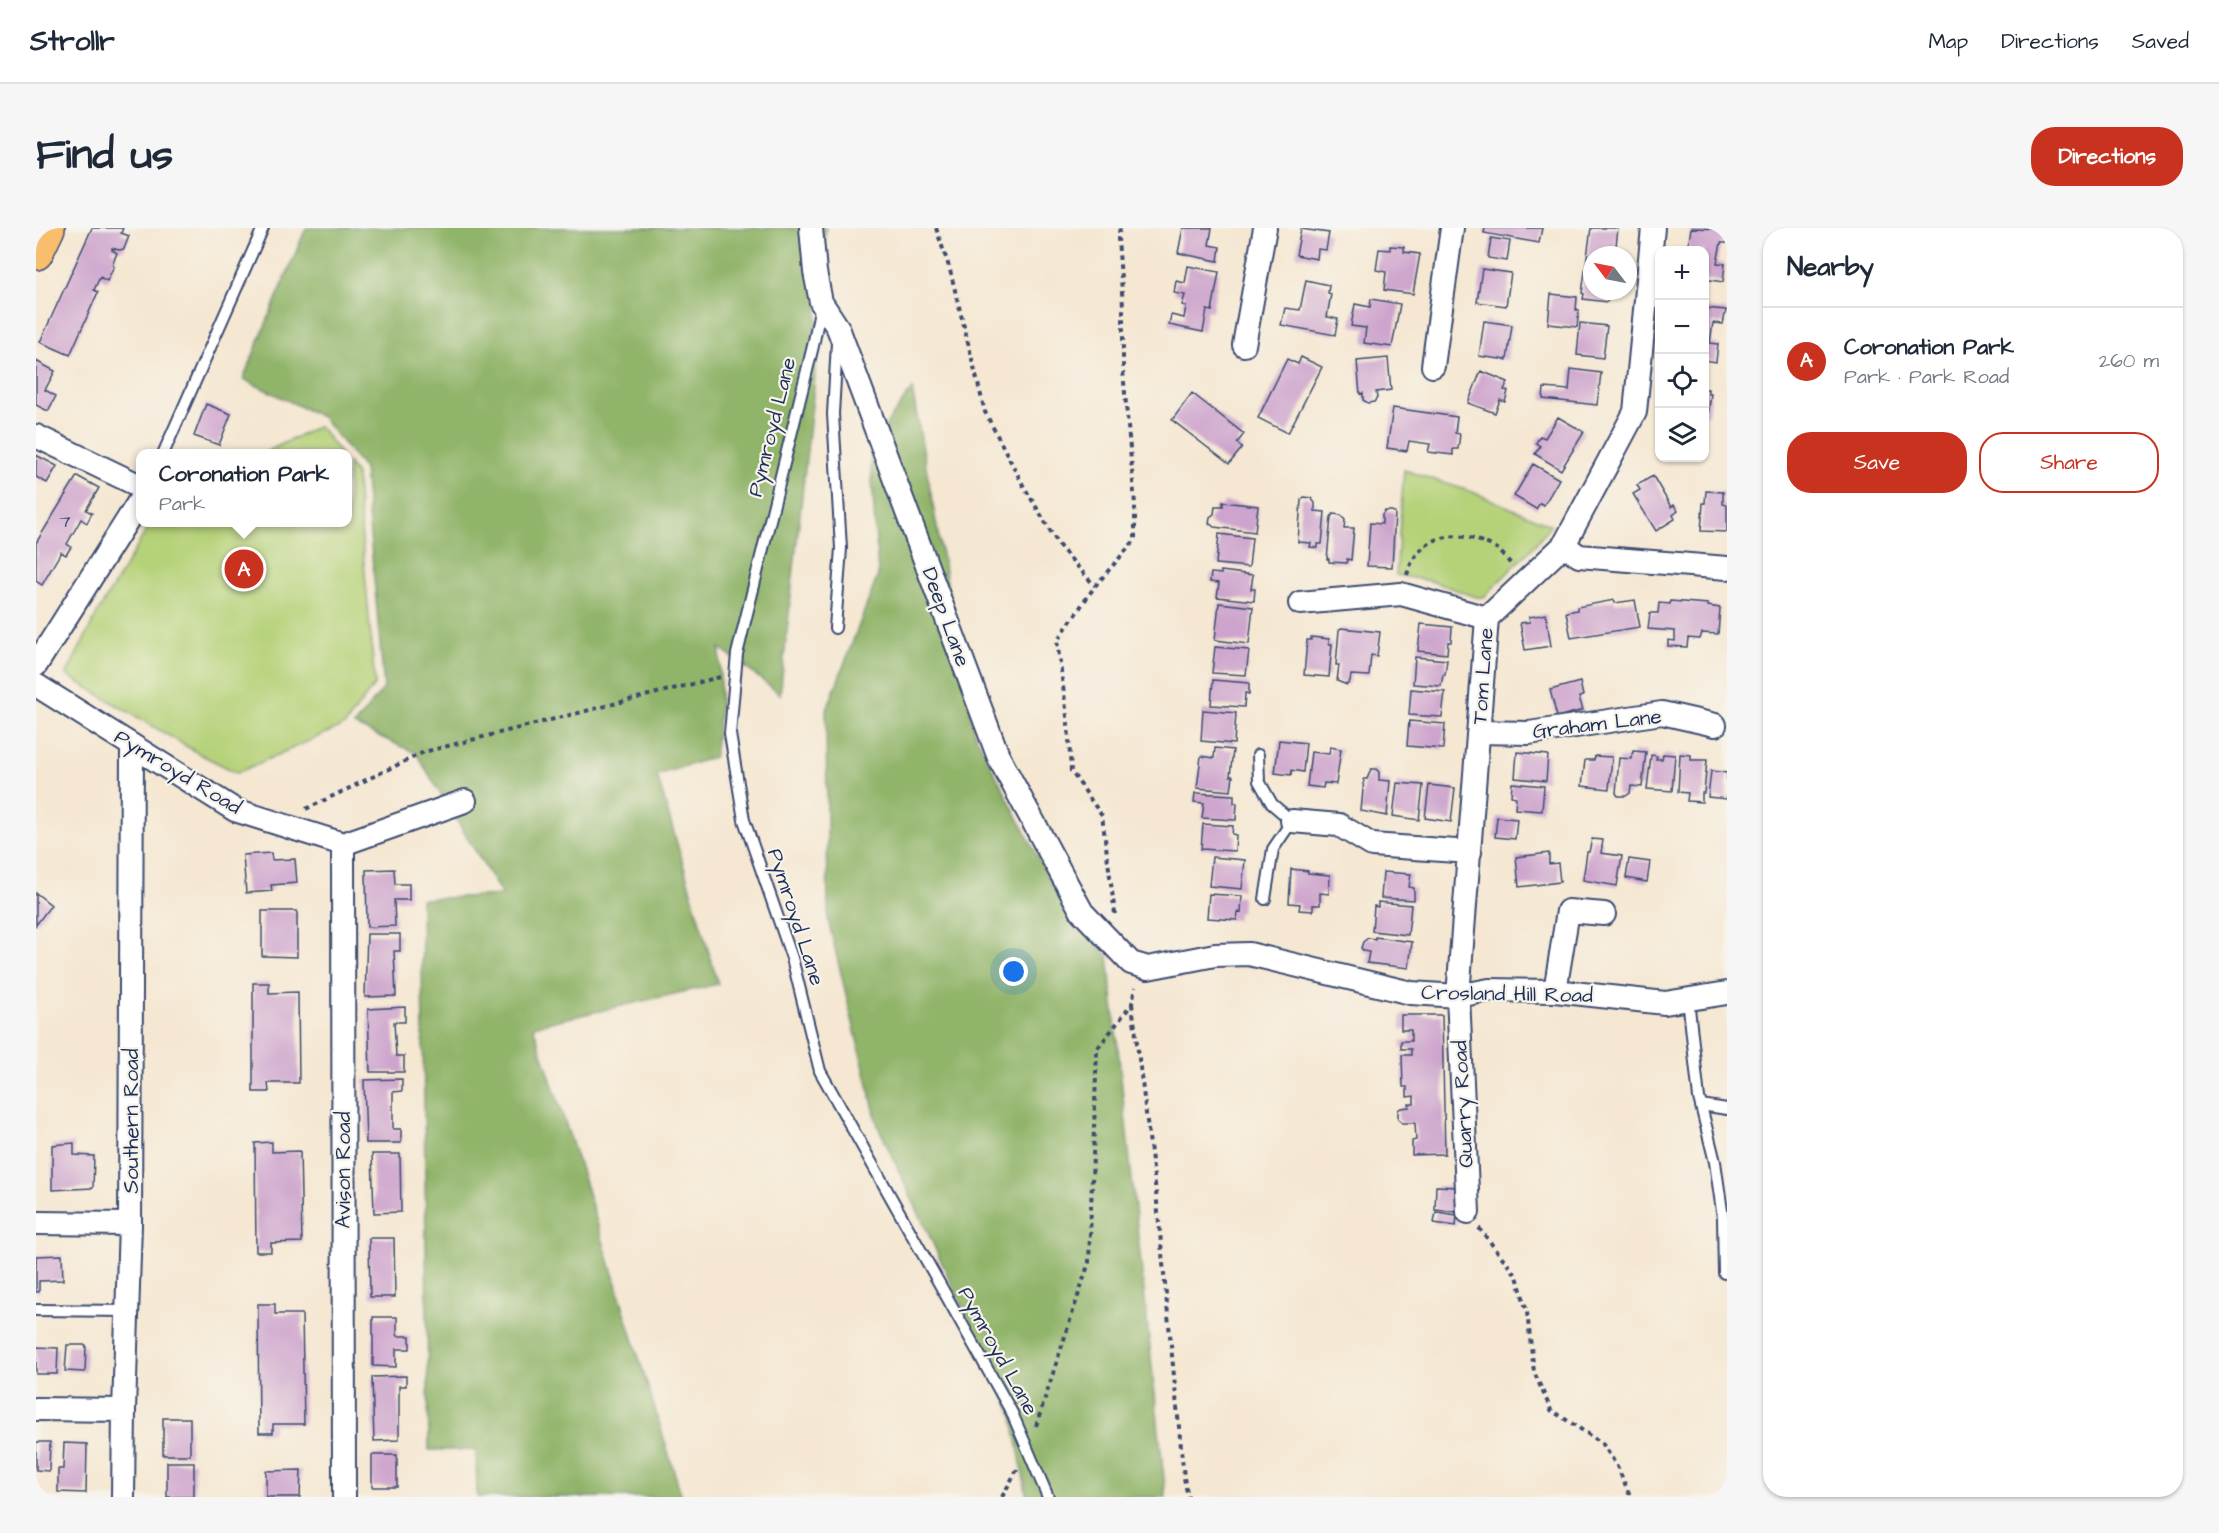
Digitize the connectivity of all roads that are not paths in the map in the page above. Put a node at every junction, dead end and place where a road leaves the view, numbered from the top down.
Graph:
1 (48, 228) edge
2 (263, 228) edge
3 (811, 228) edge
4 (1265, 228) edge
5 (1452, 228) edge
6 (1653, 228) edge
7 (36, 253) edge
8 (821, 302) junction
9 (838, 328) junction
10 (1244, 345) dead end
11 (1433, 366) dead end
12 (36, 436) edge
13 (165, 449) edge
14 (136, 484) edge
15 (136, 508) edge
16 (1564, 545) junction
17 (1727, 568) edge
18 (1300, 603) dead end
19 (1487, 618) junction
20 (835, 628) dead end
21 (36, 665) edge
22 (36, 685) edge
23 (1715, 725) dead end
24 (1479, 732) junction
25 (132, 746) junction
26 (1258, 755) dead end
27 (465, 801) dead end
28 (1292, 821) junction
29 (343, 844) junction
30 (1470, 852) junction
31 (1265, 899) dead end
32 (1604, 915) dead end
33 (1135, 962) joint
34 (1555, 991) junction
35 (1727, 993) edge
36 (1458, 996) junction
37 (1688, 999) junction
38 (1701, 1105) junction
39 (1727, 1109) edge
40 (1468, 1212) road end
41 (36, 1223) edge
42 (130, 1224) junction
43 (1724, 1273) dead end
44 (36, 1310) edge
45 (127, 1311) junction
46 (36, 1409) edge
47 (124, 1410) junction
48 (123, 1497) edge
49 (344, 1497) edge
50 (1048, 1497) edge

1 - 7 main road
2 - 13 lane
3 - 8 street, Deep Lane
4 - 10 street
5 - 11 street
6 - 16 street, Tom Lane
8 - 9 street, Deep Lane
8 - 50 lane, Pymroyd Lane
9 - 20 lane
9 - 33 street, Deep Lane
12 - 14 street
15 - 21 street
16 - 17 street
16 - 19 street, Tom Lane
18 - 19 street
19 - 24 street, Tom Lane
22 - 25 street, Pymroyd Road
23 - 24 street, Graham Lane
24 - 30 street, Tom Lane
25 - 29 street, Pymroyd Road
25 - 42 street, Southern Road
26 - 28 lane
27 - 29 street
28 - 30 street
28 - 31 lane
29 - 49 street, Avison Road
30 - 36 street, Tom Lane
32 - 34 street
33 - 36 street, Crosland Hill Road
34 - 36 street, Crosland Hill Road
34 - 37 street, Crosland Hill Road
35 - 37 street, Crosland Hill Road
36 - 40 street, Quarry Road
37 - 38 lane
38 - 39 lane
38 - 43 lane
41 - 42 street
42 - 45 street, Southern Road
44 - 45 lane
45 - 47 street, Southern Road
46 - 47 street
47 - 48 street, Southern Road

